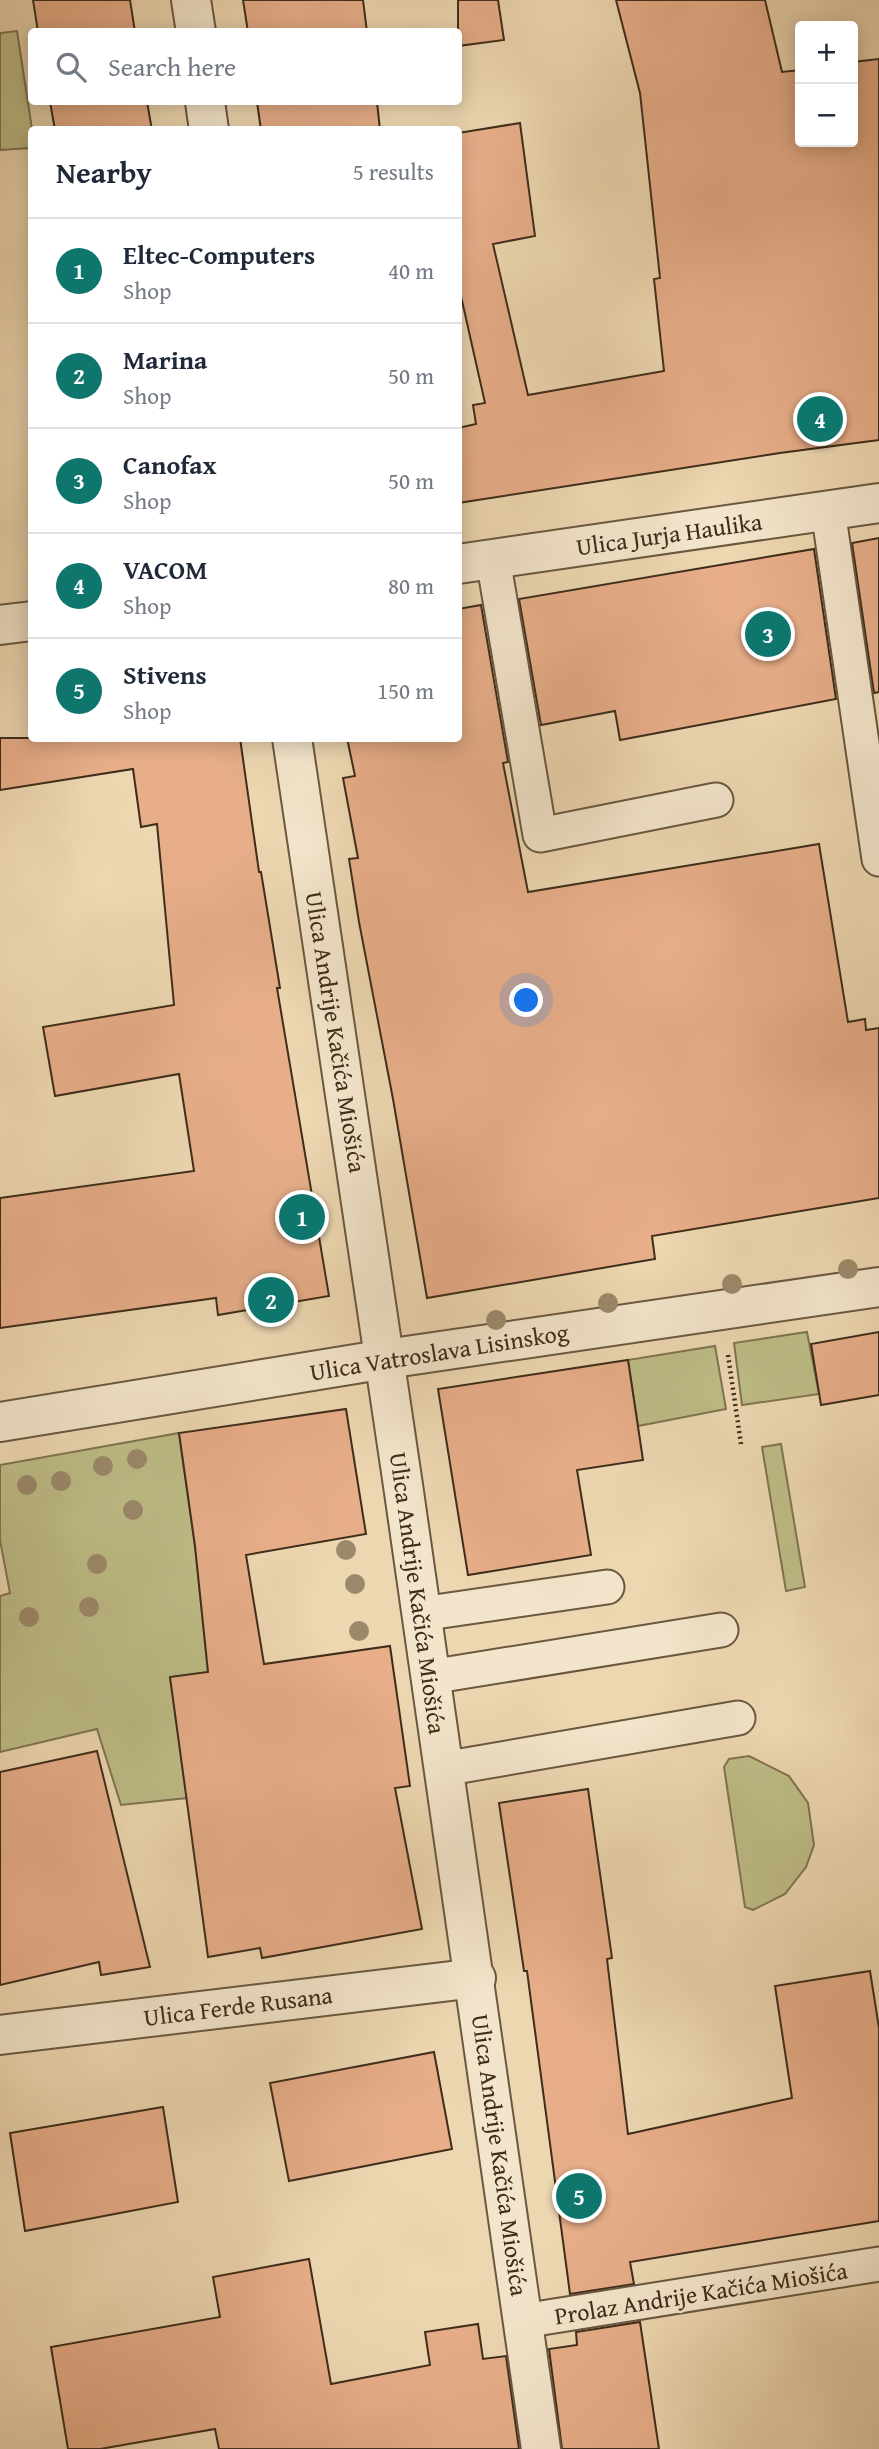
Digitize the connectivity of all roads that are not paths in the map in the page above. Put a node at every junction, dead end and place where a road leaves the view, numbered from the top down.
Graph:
1 (191, 0) edge
2 (194, 28) edge
3 (205, 105) edge
4 (208, 126) edge
5 (879, 503) edge
6 (828, 510) junction
7 (476, 562) edge
8 (28, 622) edge
9 (0, 625) edge
10 (293, 742) edge
11 (716, 800) dead end
12 (879, 859) edge
13 (879, 1287) edge
14 (386, 1359) junction
15 (0, 1422) edge
16 (607, 1587) dead end
17 (421, 1614) junction
18 (722, 1630) dead end
19 (430, 1677) junction
20 (738, 1718) dead end
21 (443, 1769) junction
22 (476, 1978) junction
23 (0, 2035) edge
24 (879, 2264) edge
25 (523, 2321) junction
26 (541, 2449) edge

1 - 2 street
3 - 4 street
5 - 6 street, Ulica Jurja Haulika
6 - 7 street, Ulica Jurja Haulika
6 - 12 lane
7 - 11 lane
8 - 9 street
10 - 14 street, Ulica Andrije Kačića Miošića
13 - 14 street, Ulica Vatroslava Lisinskog
14 - 15 street, Ulica Vatroslava Lisinskog
14 - 17 street, Ulica Andrije Kačića Miošića
16 - 17 lane
17 - 19 street, Ulica Andrije Kačića Miošića
18 - 19 lane
19 - 21 street, Ulica Andrije Kačića Miošića
20 - 21 lane
21 - 22 street, Ulica Andrije Kačića Miošića
22 - 23 street, Ulica Ferde Rusana
22 - 25 street, Ulica Andrije Kačića Miošića
24 - 25 lane, Prolaz Andrije Kačića Miošića
25 - 26 street, Ulica Andrije Kačića Miošića

